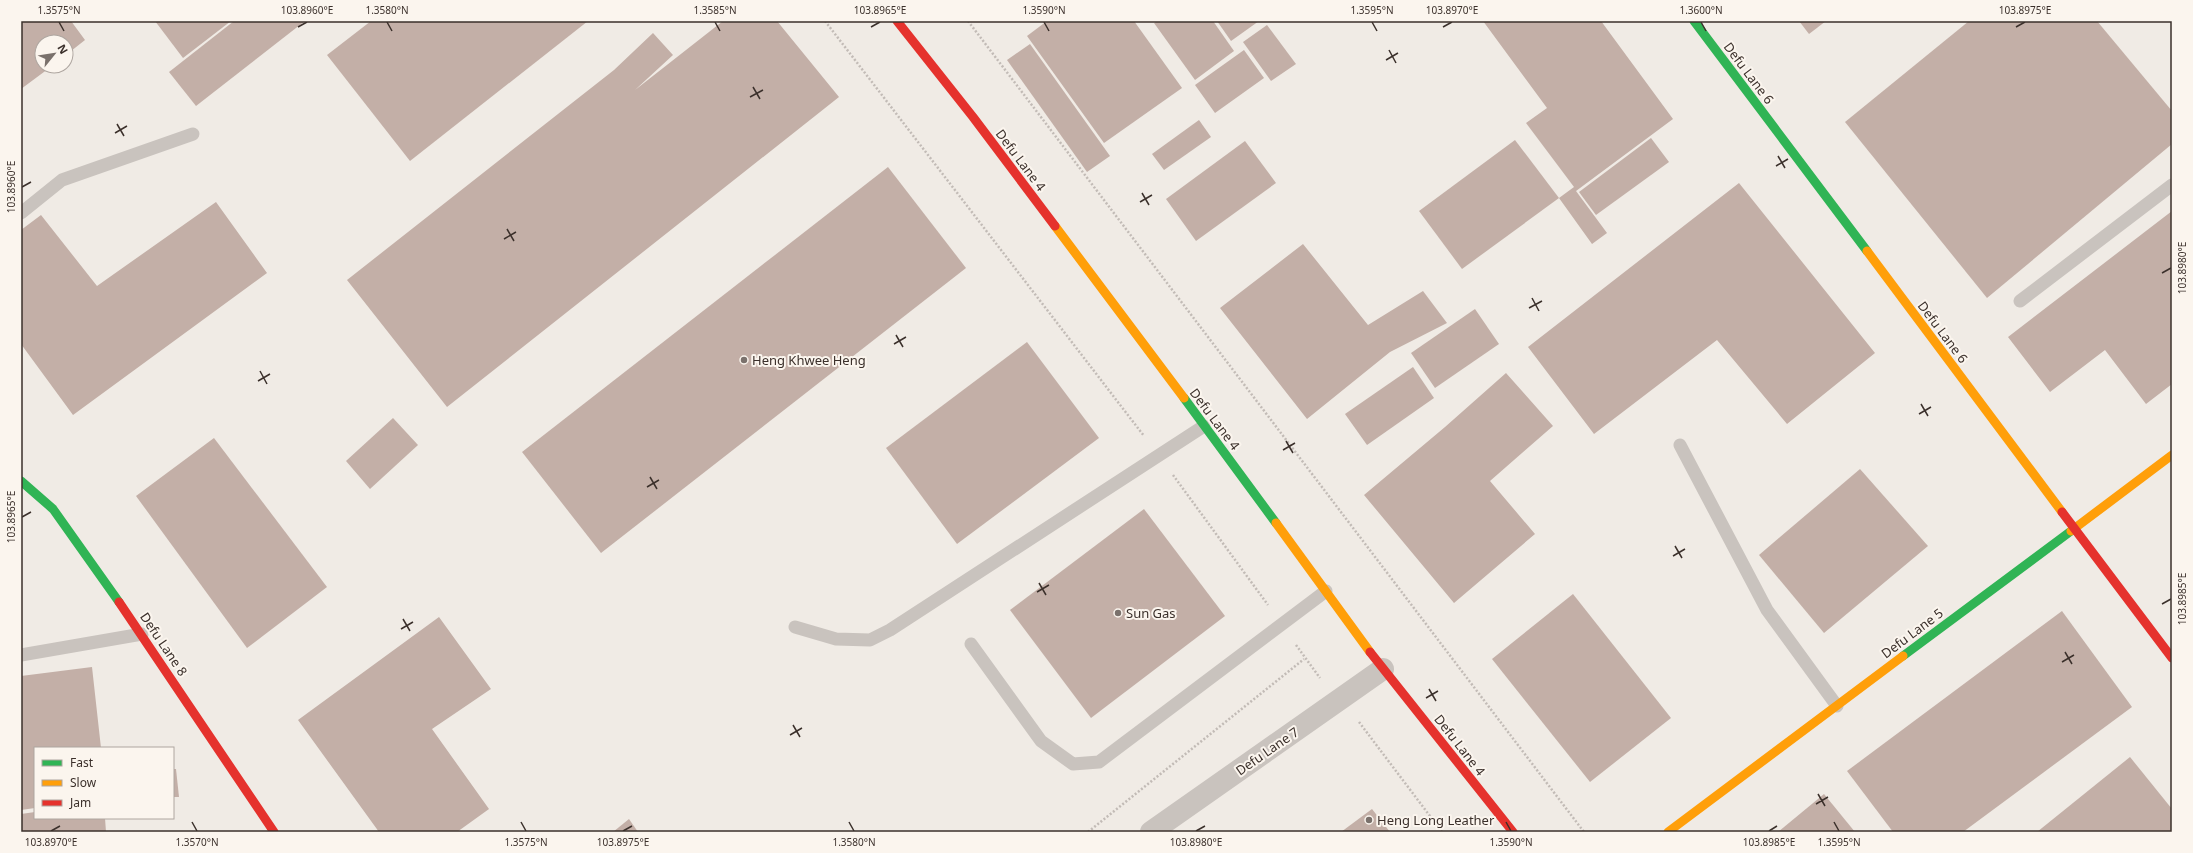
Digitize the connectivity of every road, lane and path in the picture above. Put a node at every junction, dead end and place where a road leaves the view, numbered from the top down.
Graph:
1 (825, 21) edge
2 (897, 21) edge
3 (968, 21) edge
4 (1694, 21) edge
5 (193, 134) dead end
6 (2172, 185) edge
7 (21, 213) edge
8 (2020, 301) dead end
9 (1204, 426) junction
10 (1680, 445) dead end
11 (1159, 455) junction
12 (2172, 455) edge
13 (21, 481) edge
14 (2074, 528) junction
15 (1326, 590) junction
16 (1283, 625) junction
17 (795, 628) dead end
18 (142, 634) junction
19 (971, 644) dead end
20 (21, 655) edge
21 (2172, 658) edge
22 (1304, 659) junction
23 (1383, 669) junction
24 (1339, 700) junction
25 (1837, 706) junction
26 (274, 832) edge
27 (1088, 832) edge
28 (1151, 832) edge
29 (1442, 832) edge
30 (1513, 832) edge
31 (1584, 832) edge
32 (1668, 832) edge

1 - 11 path
2 - 9 street, Defu Lane 4
3 - 31 path
4 - 14 street, Defu Lane 6
5 - 7 lane
6 - 8 lane
9 - 11 lane
9 - 15 street, Defu Lane 4
10 - 25 lane
11 - 16 path
11 - 17 lane
12 - 14 street, Defu Lane 5
13 - 18 street, Defu Lane 8
14 - 21 street, Defu Lane 6
14 - 25 street, Defu Lane 5
15 - 16 lane
15 - 23 street, Defu Lane 4
16 - 19 lane
16 - 22 path
18 - 20 lane
18 - 26 street, Defu Lane 8
22 - 24 path
22 - 27 path
23 - 24 street, Defu Lane 7
23 - 30 street, Defu Lane 4
24 - 28 street, Defu Lane 7
24 - 29 path
25 - 32 street, Defu Lane 5

